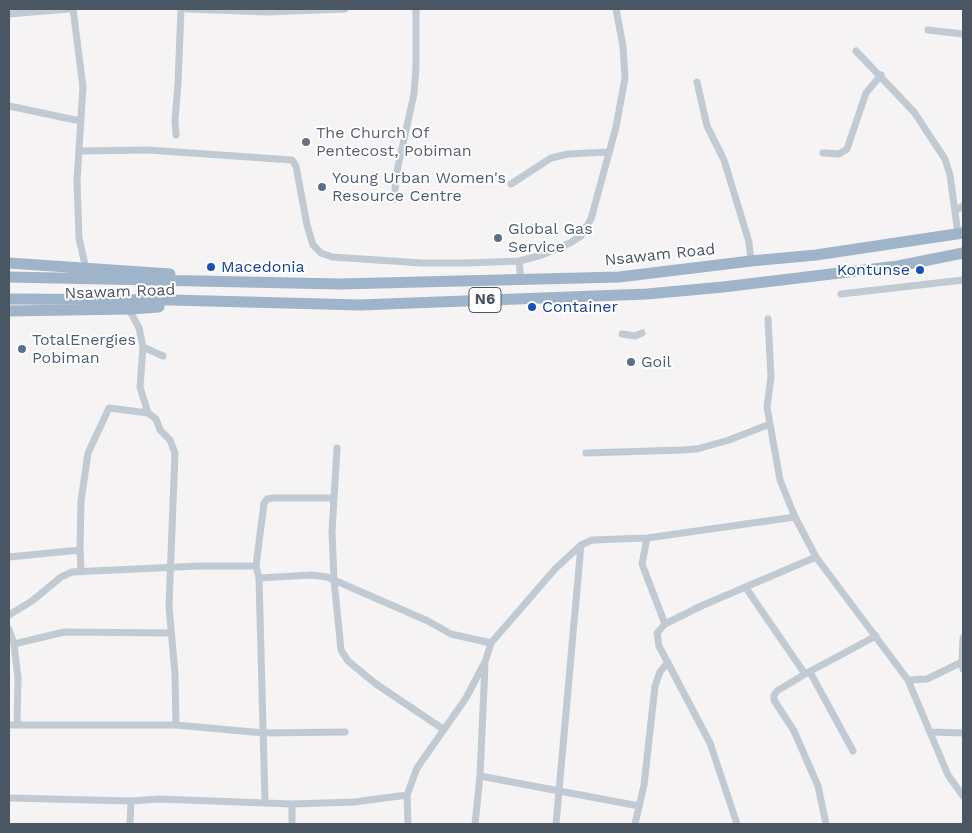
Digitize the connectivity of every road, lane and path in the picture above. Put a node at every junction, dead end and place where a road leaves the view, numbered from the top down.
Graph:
1 (69, 9) edge
2 (73, 9) edge
3 (181, 9) edge
4 (187, 9) edge
5 (345, 9) edge
6 (416, 9) edge
7 (616, 9) edge
8 (9, 14) edge
9 (928, 30) dead end
10 (963, 34) edge
11 (856, 51) dead end
12 (880, 75) junction
13 (697, 82) dead end
14 (9, 106) edge
15 (80, 121) junction
16 (176, 135) dead end
17 (79, 151) junction
18 (608, 152) junction
19 (823, 153) dead end
20 (511, 184) dead end
21 (394, 198) dead end
22 (963, 206) edge
23 (954, 211) junction
24 (961, 234) edge
25 (963, 253) edge
26 (520, 261) junction
27 (751, 261) junction
28 (9, 263) edge
29 (86, 269) junction
30 (9, 277) edge
31 (521, 280) junction
32 (963, 280) edge
33 (209, 282) junction
34 (841, 294) dead end
35 (9, 299) edge
36 (232, 302) junction
37 (129, 309) junction
38 (9, 311) edge
39 (768, 319) dead end
40 (642, 333) dead end
41 (622, 334) dead end
42 (143, 347) junction
43 (163, 356) dead end
44 (148, 413) junction
45 (770, 424) junction
46 (337, 448) dead end
47 (586, 453) dead end
48 (334, 498) junction
49 (795, 516) junction
50 (647, 538) junction
51 (581, 545) junction
52 (80, 550) junction
53 (9, 557) edge
54 (816, 557) junction
55 (256, 566) junction
56 (170, 567) junction
57 (82, 571) junction
58 (259, 578) junction
59 (334, 580) junction
60 (746, 588) junction
61 (9, 615) edge
62 (665, 624) junction
63 (9, 629) edge
64 (170, 633) junction
65 (876, 636) junction
66 (963, 638) edge
67 (491, 643) junction
68 (14, 644) junction
69 (485, 662) junction
70 (668, 662) junction
71 (963, 666) edge
72 (807, 673) junction
73 (908, 680) junction
74 (13, 725) edge
75 (176, 725) junction
76 (443, 729) junction
77 (345, 732) dead end
78 (930, 732) junction
79 (264, 733) junction
80 (963, 733) edge
81 (853, 751) dead end
82 (480, 776) junction
83 (560, 790) junction
84 (407, 795) junction
85 (963, 796) edge
86 (9, 798) edge
87 (131, 801) junction
88 (265, 802) junction
89 (292, 804) junction
90 (639, 806) junction
91 (130, 824) edge
92 (292, 824) edge
93 (408, 824) edge
94 (475, 824) edge
95 (556, 824) edge
96 (634, 824) edge
97 (737, 824) edge
98 (826, 824) edge

1 - 8 street
2 - 15 street
3 - 16 street
4 - 5 street
6 - 21 street
7 - 18 street
9 - 10 street
11 - 12 street
12 - 19 street
12 - 23 street
13 - 27 street
14 - 15 street
15 - 17 street
17 - 26 street
17 - 29 street
18 - 20 street
18 - 26 street
22 - 23 street
23 - 24 street
24 - 27 highway, Nsawam Road / N6
25 - 36 highway, Nsawam Road / N6
26 - 31 street
27 - 31 highway, Nsawam Road / N6
28 - 29 highway, Nsawam Road / N6
29 - 33 highway, Nsawam Road / N6
30 - 33 highway, Nsawam Road / N6
31 - 33 highway, Nsawam Road / N6
32 - 34 street
35 - 36 highway, Nsawam Road / N6
36 - 37 highway, Nsawam Road / N6
37 - 38 highway, Nsawam Road / N6
37 - 42 street
39 - 45 street
40 - 41 street
42 - 43 street
42 - 44 street
44 - 52 street
44 - 56 street
45 - 47 street
45 - 49 street
46 - 48 street
48 - 55 street
48 - 59 street
49 - 50 street
49 - 54 street
50 - 51 street
50 - 62 street
51 - 67 street
51 - 83 street
52 - 53 street
52 - 57 street
54 - 60 street
54 - 65 street
55 - 56 street
55 - 58 street
56 - 57 street
56 - 64 street
57 - 61 street
58 - 59 street
58 - 79 street
59 - 67 street
59 - 76 street
60 - 62 street
60 - 72 street
62 - 70 street
63 - 68 street
64 - 68 street
64 - 75 street
65 - 72 street
65 - 73 street
66 - 71 street
67 - 69 street
68 - 74 street
69 - 76 street
69 - 82 street
70 - 90 street
70 - 97 street
71 - 73 street
72 - 81 street
72 - 98 street
73 - 78 street
74 - 75 street
75 - 79 street
76 - 84 street
77 - 79 street
78 - 80 street
78 - 85 street
79 - 88 street
82 - 83 street
82 - 94 street
83 - 90 street
83 - 95 street
84 - 89 street
84 - 93 street
86 - 87 street
87 - 88 street
87 - 91 street
88 - 89 street
89 - 92 street
90 - 96 street

